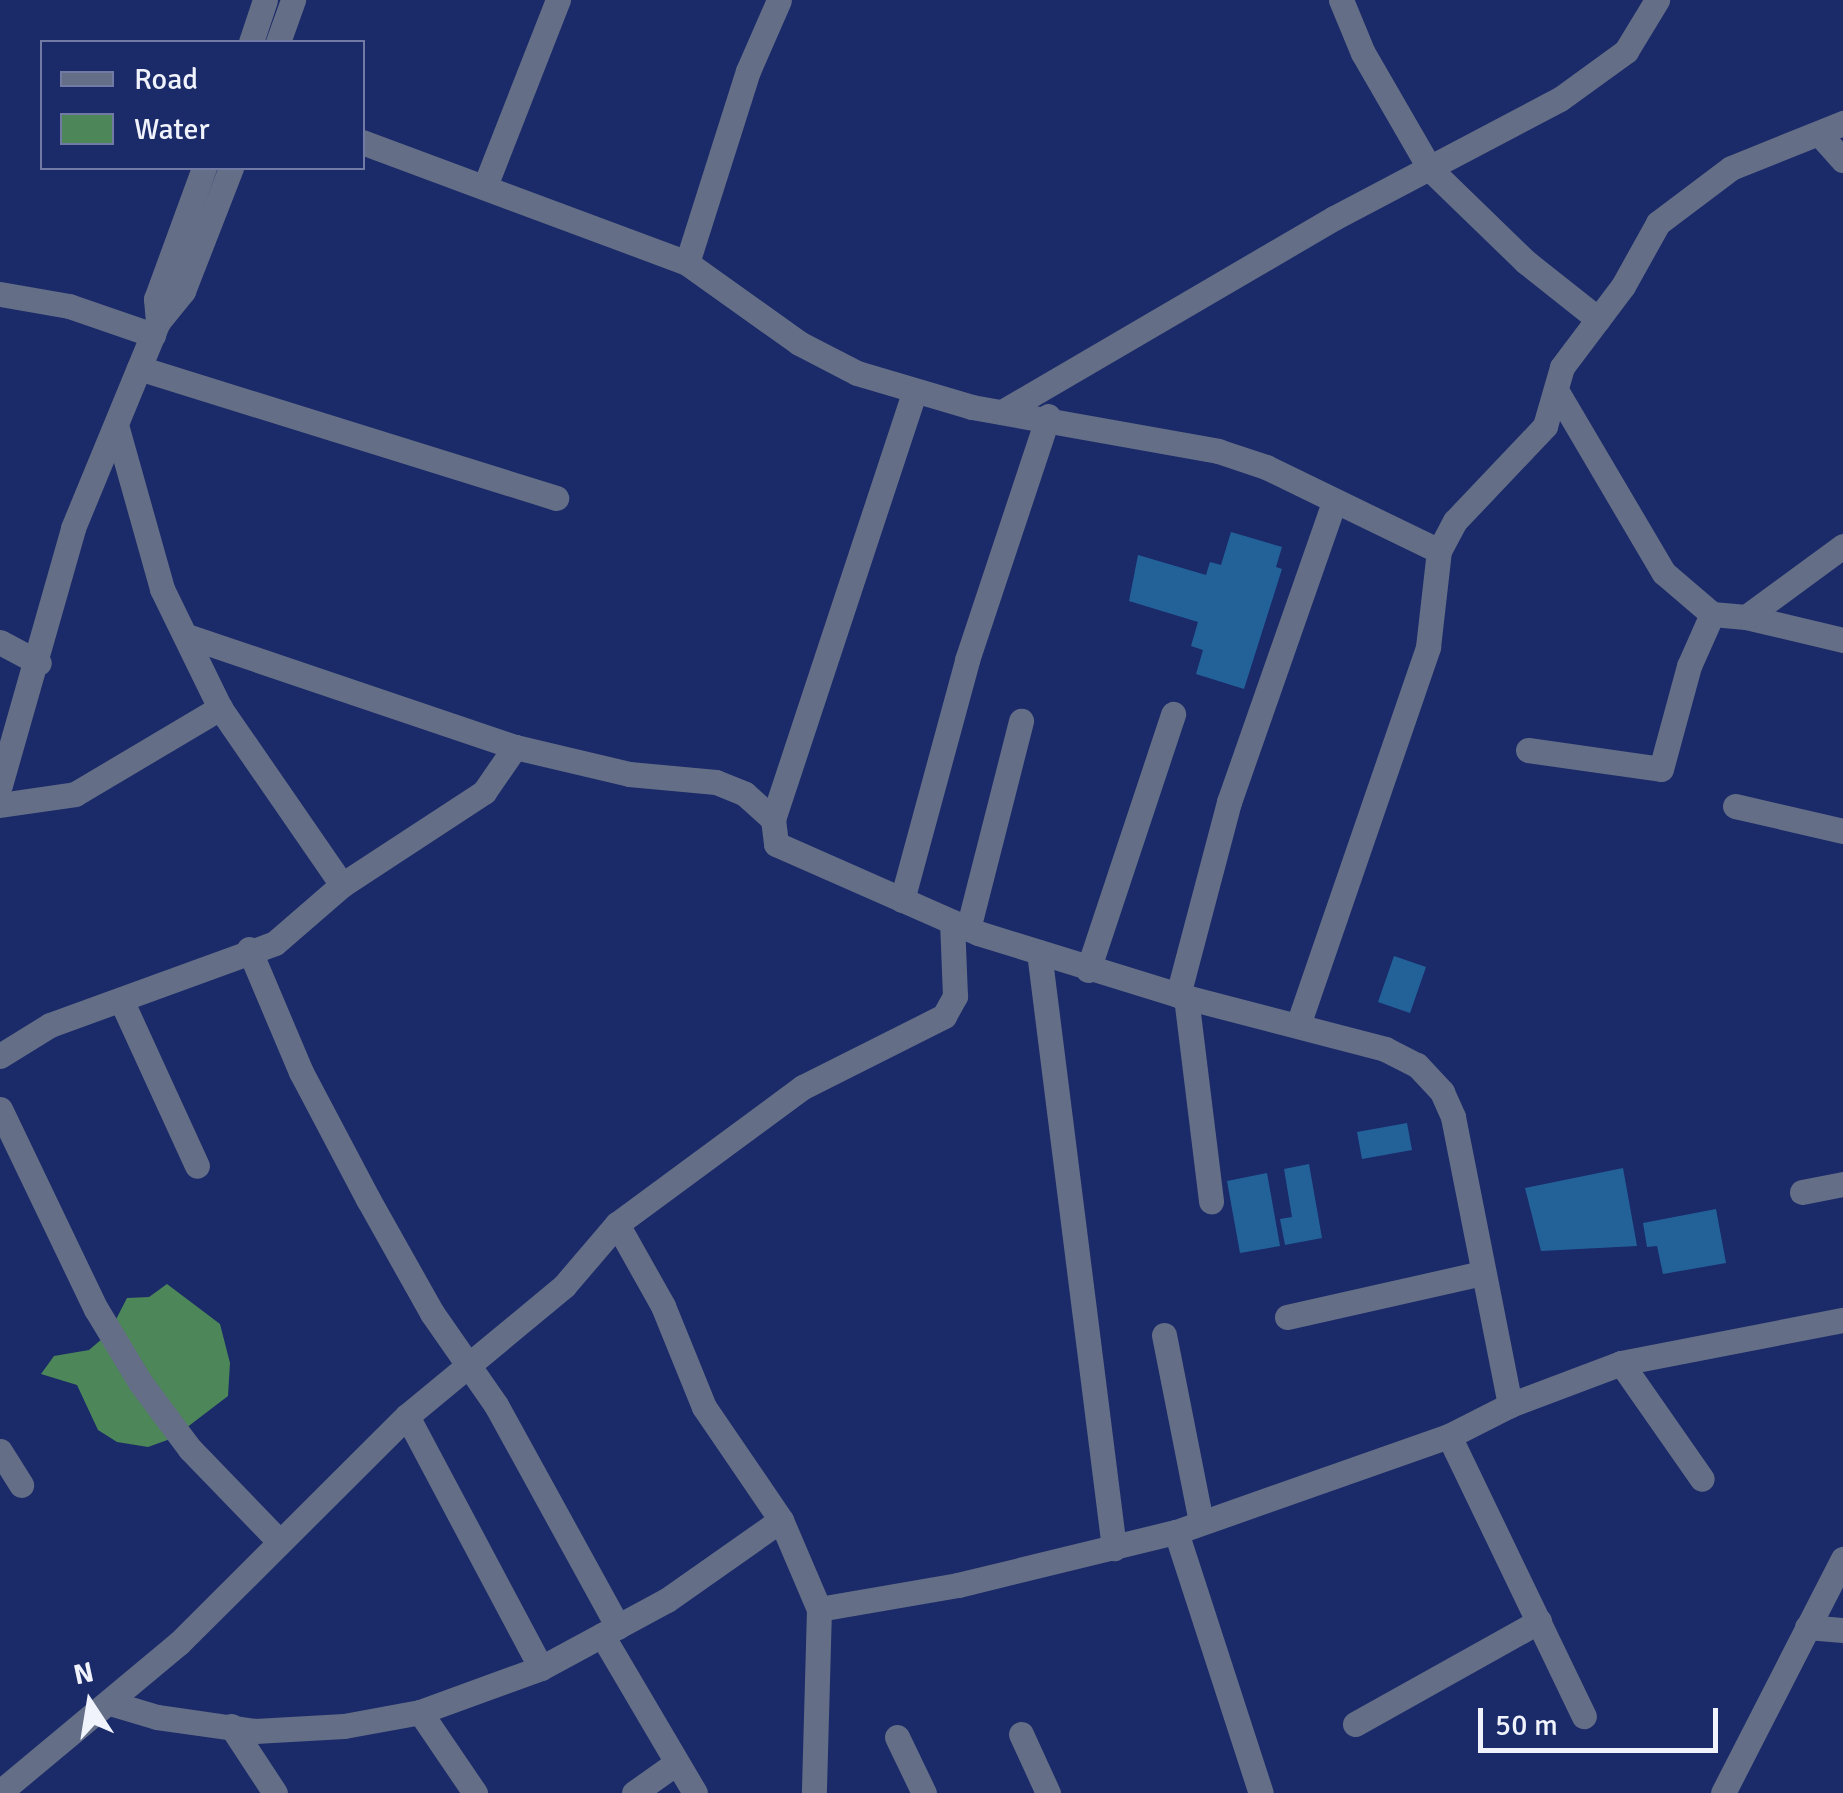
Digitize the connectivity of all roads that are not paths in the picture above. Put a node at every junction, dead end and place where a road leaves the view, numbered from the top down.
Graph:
1 (265, 0) edge
2 (293, 0) edge
3 (558, 0) edge
4 (779, 0) edge
5 (1341, 0) edge
6 (1657, 0) edge
7 (252, 40) edge
8 (279, 40) edge
9 (1833, 130) edge
10 (365, 143) edge
11 (1843, 160) edge
12 (1430, 169) junction
13 (203, 170) edge
14 (230, 170) edge
15 (485, 186) junction
16 (687, 263) junction
17 (0, 294) edge
18 (1598, 319) junction
19 (156, 328) junction
20 (140, 368) junction
21 (1556, 390) junction
22 (914, 392) junction
23 (1002, 412) junction
24 (1048, 416) junction
25 (116, 425) junction
26 (556, 498) dead end
27 (1333, 505) junction
28 (1843, 546) edge
29 (1439, 551) junction
30 (1712, 614) junction
31 (1746, 616) junction
32 (190, 638) junction
33 (1843, 640) edge
34 (0, 642) edge
35 (39, 662) junction
36 (220, 708) junction
37 (1173, 714) dead end
38 (1021, 721) dead end
39 (516, 747) junction
40 (1528, 750) dead end
41 (0, 785) edge
42 (0, 805) edge
43 (1735, 806) dead end
44 (773, 819) junction
45 (1843, 831) edge
46 (342, 885) junction
47 (902, 900) junction
48 (960, 925) junction
49 (249, 949) junction
50 (1039, 952) junction
51 (1088, 970) junction
52 (1182, 996) junction
53 (122, 1002) junction
54 (1298, 1025) junction
55 (0, 1056) edge
56 (0, 1109) edge
57 (197, 1166) dead end
58 (1843, 1184) edge
59 (1802, 1192) dead end
60 (1211, 1201) dead end
61 (617, 1224) junction
62 (1482, 1272) junction
63 (1286, 1317) dead end
64 (1843, 1320) edge
65 (1164, 1335) dead end
66 (469, 1360) junction
67 (1621, 1363) junction
68 (1510, 1405) junction
69 (407, 1416) junction
70 (1449, 1436) junction
71 (0, 1451) edge
72 (1702, 1479) dead end
73 (21, 1485) dead end
74 (780, 1520) junction
75 (1188, 1527) junction
76 (278, 1540) junction
77 (1114, 1548) junction
78 (1843, 1558) edge
79 (819, 1608) junction
80 (1539, 1621) junction
81 (1807, 1627) junction
82 (1843, 1630) edge
83 (610, 1631) junction
84 (541, 1668) junction
85 (110, 1703) junction
86 (420, 1712) junction
87 (1584, 1716) dead end
88 (1356, 1724) dead end
89 (231, 1726) junction
90 (1020, 1734) dead end
91 (897, 1736) dead end
92 (676, 1763) junction
93 (0, 1792) edge
94 (274, 1793) edge
95 (476, 1793) edge
96 (634, 1793) edge
97 (695, 1793) edge
98 (814, 1793) edge
99 (924, 1793) edge
100 (1048, 1793) edge
101 (1261, 1793) edge
102 (1723, 1793) edge

1 - 7 street
2 - 8 street
3 - 15 street
4 - 16 street
5 - 12 street
6 - 12 street
9 - 11 street
9 - 18 street
10 - 15 street
12 - 18 street
12 - 23 street
13 - 19 street
14 - 19 street
15 - 16 street
16 - 22 street
17 - 19 street
18 - 21 street
19 - 20 street
20 - 25 street
20 - 26 street
21 - 29 street
21 - 30 street
22 - 23 street
22 - 44 street
23 - 24 street
24 - 27 street
24 - 47 street
25 - 32 street
25 - 35 street
27 - 29 street
27 - 52 street
28 - 31 street
29 - 54 street
30 - 31 street
30 - 40 street
31 - 33 street
32 - 36 street
32 - 39 street
34 - 35 street
35 - 41 street
36 - 42 street
36 - 46 street
37 - 51 street
38 - 48 street
39 - 44 street
39 - 46 street
43 - 45 street
44 - 47 street
46 - 49 street
47 - 48 street
48 - 50 street
48 - 61 street
49 - 53 street
49 - 66 street
50 - 51 street
50 - 77 street
51 - 52 street
52 - 54 street
52 - 60 street
53 - 55 street
53 - 57 street
54 - 62 street
56 - 76 street
58 - 59 street
61 - 66 street
61 - 74 street
62 - 63 street
62 - 68 street
64 - 67 street
65 - 75 street
66 - 69 street
66 - 83 street
67 - 68 street
67 - 72 street
68 - 70 street
69 - 76 street
69 - 84 street
70 - 75 street
70 - 80 street
71 - 73 street
74 - 79 street
74 - 83 street
75 - 77 street
75 - 101 street
76 - 85 street
77 - 79 street
78 - 81 street
79 - 98 street
80 - 87 street
80 - 88 street
81 - 82 street
81 - 102 street
83 - 84 street
83 - 92 street
84 - 86 street
85 - 89 street
85 - 93 street
86 - 89 street
86 - 95 street
89 - 94 street
90 - 100 street
91 - 99 street
92 - 96 street
92 - 97 street

